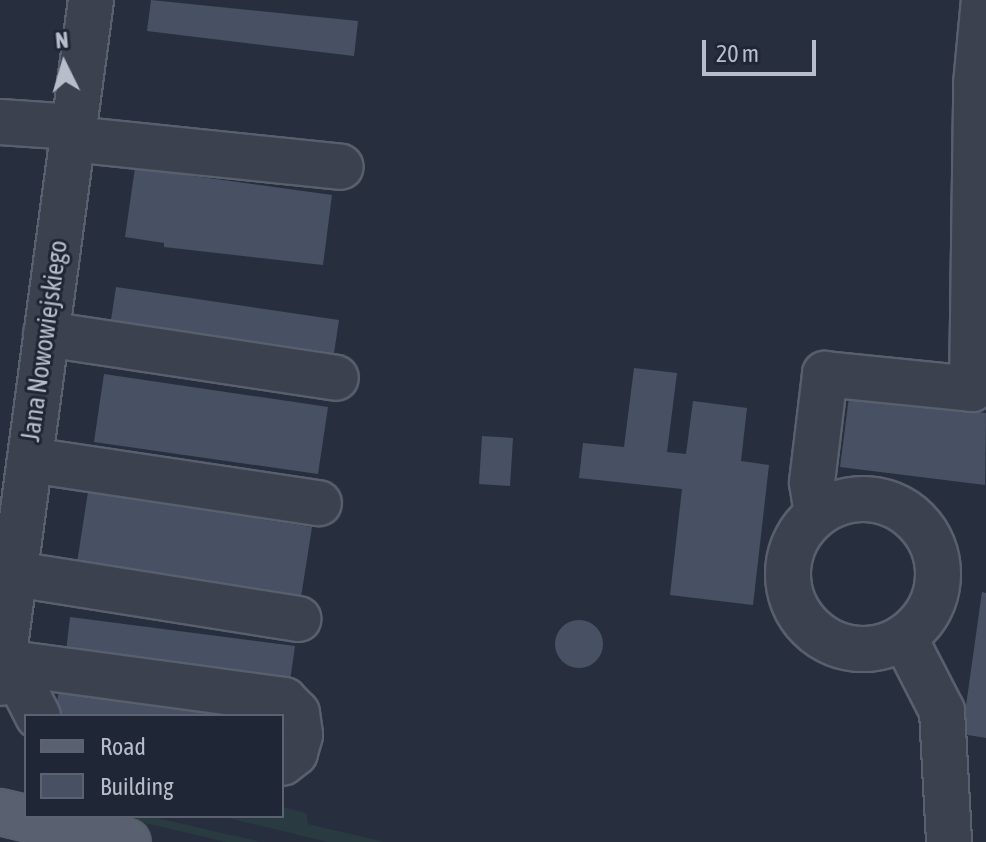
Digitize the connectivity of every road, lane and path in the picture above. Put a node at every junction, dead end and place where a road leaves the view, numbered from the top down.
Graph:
1 (91, 0) edge
2 (984, 0) edge
3 (0, 122) edge
4 (73, 133) junction
5 (341, 167) dead end
6 (46, 334) junction
7 (336, 378) dead end
8 (30, 460) junction
9 (319, 503) dead end
10 (817, 514) junction
11 (15, 574) junction
12 (298, 619) dead end
13 (904, 637) junction
14 (2, 671) edge
15 (37, 714) edge
16 (284, 761) edge
17 (0, 812) edge
18 (24, 818) edge
19 (26, 818) edge
20 (128, 842) edge
21 (949, 842) edge

1 - 4 street, Jana Nowowiejskiego
2 - 10 street
3 - 4 street
4 - 5 street
4 - 6 street, Jana Nowowiejskiego
6 - 7 street
6 - 8 street, Jana Nowowiejskiego
8 - 9 street
8 - 11 street, Jana Nowowiejskiego
10 - 13 street
10 - 13 street
11 - 12 street
11 - 14 street, Jana Nowowiejskiego
13 - 21 street
14 - 15 street
14 - 16 street
17 - 18 main road
19 - 20 main road

